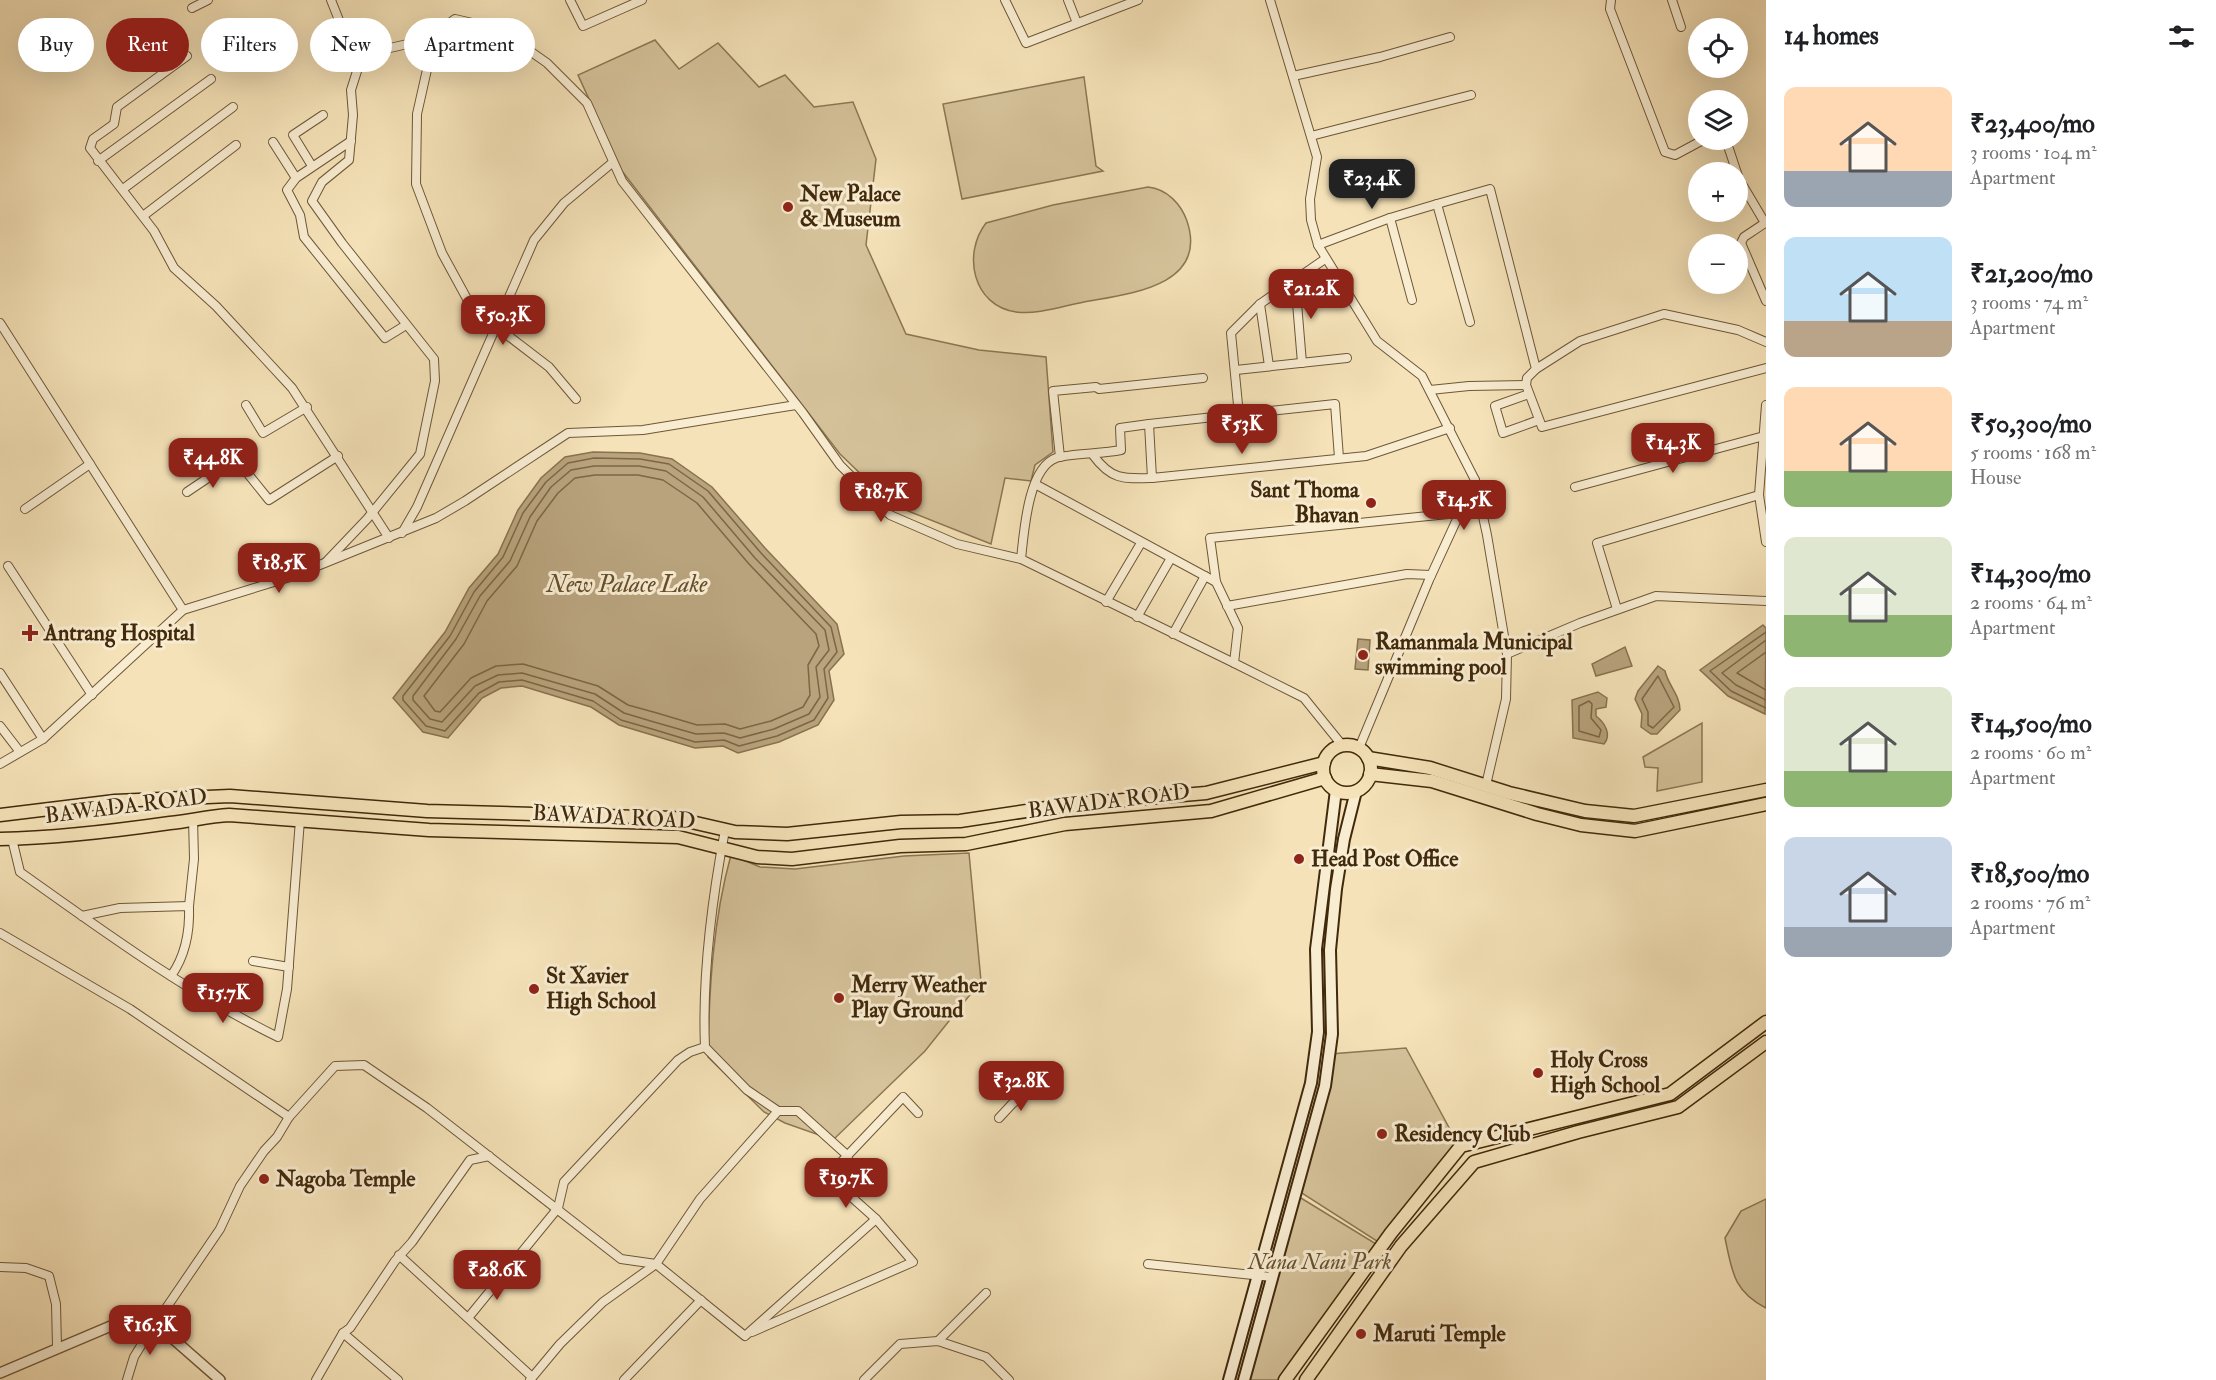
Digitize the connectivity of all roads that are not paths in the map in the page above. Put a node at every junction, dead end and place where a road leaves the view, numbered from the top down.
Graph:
1 (208, 0) edge
2 (331, 0) edge
3 (570, 0) edge
4 (642, 0) edge
5 (1005, 0) edge
6 (1068, 0) edge
7 (1138, 0) edge
8 (1270, 0) edge
9 (1611, 0) edge
10 (1672, 0) edge
11 (192, 8) dead end
12 (338, 18) edge
13 (1077, 23) junction
14 (1681, 27) dead end
15 (1450, 37) dead end
16 (535, 55) edge
17 (165, 72) edge
18 (357, 72) edge
19 (426, 72) edge
20 (1293, 76) junction
21 (212, 79) dead end
22 (1471, 94) dead end
23 (233, 107) dead end
24 (323, 115) dead end
25 (1311, 136) junction
26 (351, 141) junction
27 (273, 142) dead end
28 (236, 145) dead end
29 (1688, 148) edge
30 (1729, 150) edge
31 (98, 161) junction
32 (612, 163) junction
33 (312, 166) junction
34 (296, 178) junction
35 (123, 189) junction
36 (1437, 204) junction
37 (143, 216) junction
38 (1390, 218) junction
39 (1766, 223) edge
40 (1318, 245) junction
41 (1325, 259) junction
42 (1295, 279) junction
43 (1412, 300) dead end
44 (1766, 301) edge
45 (1260, 303) junction
46 (1470, 322) dead end
47 (0, 323) edge
48 (406, 325) junction
49 (497, 327) junction
50 (1766, 342) edge
51 (1347, 358) dead end
52 (1302, 363) junction
53 (1269, 366) junction
54 (1766, 368) edge
55 (1536, 369) junction
56 (1236, 370) junction
57 (1203, 378) dead end
58 (1430, 390) junction
59 (1527, 390) junction
60 (576, 399) dead end
61 (246, 405) dead end
62 (796, 405) junction
63 (1766, 405) edge
64 (307, 407) junction
65 (1239, 415) junction
66 (1539, 420) junction
67 (1149, 424) junction
68 (1450, 428) junction
69 (1764, 436) junction
70 (1093, 455) junction
71 (338, 456) junction
72 (1060, 457) junction
73 (1339, 459) junction
74 (90, 464) junction
75 (1152, 478) junction
76 (1475, 480) junction
77 (1035, 484) junction
78 (1575, 487) dead end
79 (187, 492) dead end
80 (1759, 495) junction
81 (25, 509) dead end
82 (372, 512) junction
83 (1458, 513) junction
84 (402, 533) junction
85 (389, 538) junction
86 (1766, 542) edge
87 (1141, 543) junction
88 (1171, 558) junction
89 (1021, 559) junction
90 (326, 562) junction
91 (8, 566) dead end
92 (1431, 575) junction
93 (1205, 576) junction
94 (1215, 582) junction
95 (1766, 601) edge
96 (1106, 602) junction
97 (1227, 606) junction
98 (1617, 609) junction
99 (183, 610) junction
100 (1137, 616) junction
101 (1173, 634) junction
102 (1507, 654) junction
103 (1234, 663) junction
104 (0, 673) edge
105 (92, 695) junction
106 (0, 726) edge
107 (43, 739) junction
108 (1342, 745) junction
109 (1359, 748) junction
110 (20, 752) junction
111 (1368, 758) junction
112 (1324, 763) junction
113 (0, 764) edge
114 (1370, 774) junction
115 (1325, 778) junction
116 (1486, 785) junction
117 (1336, 790) junction
118 (1356, 790) junction
119 (1766, 790) edge
120 (1766, 804) edge
121 (0, 815) edge
122 (193, 818) junction
123 (300, 820) junction
124 (725, 830) junction
125 (6, 839) edge
126 (722, 847) junction
127 (189, 906) junction
128 (82, 916) junction
129 (0, 933) edge
130 (254, 961) dead end
131 (289, 967) junction
132 (171, 976) junction
133 (1766, 1022) edge
134 (1766, 1042) edge
135 (705, 1047) junction
136 (1030, 1091) dead end
137 (1670, 1094) junction
138 (1678, 1107) junction
139 (778, 1111) junction
140 (918, 1113) dead end
141 (289, 1116) junction
142 (999, 1118) dead end
143 (489, 1156) junction
144 (848, 1156) junction
145 (1427, 1189) junction
146 (1440, 1200) junction
147 (558, 1208) junction
148 (876, 1219) junction
149 (399, 1255) junction
150 (656, 1264) junction
151 (1148, 1264) dead end
152 (0, 1267) edge
153 (1258, 1273) junction
154 (1272, 1276) junction
155 (986, 1293) dead end
156 (701, 1300) junction
157 (468, 1318) junction
158 (155, 1323) junction
159 (343, 1333) junction
160 (745, 1336) junction
161 (938, 1341) junction
162 (57, 1347) junction
163 (0, 1372) edge
164 (531, 1378) edge
165 (127, 1380) edge
166 (219, 1380) edge
167 (316, 1380) edge
168 (398, 1380) edge
169 (624, 1380) edge
170 (864, 1380) edge
171 (1009, 1380) edge
172 (1229, 1380) edge
173 (1244, 1380) edge
174 (1285, 1380) edge
175 (1306, 1380) edge

1 - 11 street
2 - 12 street
3 - 4 street
5 - 13 street
6 - 13 street
7 - 13 street
8 - 20 street
9 - 29 street
10 - 14 street
15 - 20 street
16 - 32 street
17 - 31 street
18 - 26 street
19 - 49 street
20 - 25 street
21 - 31 street
22 - 25 street
23 - 35 street
24 - 33 street
25 - 40 street
26 - 33 street
26 - 48 street
27 - 34 street
28 - 37 street
30 - 39 street
31 - 35 street
32 - 49 street
32 - 62 street
33 - 34 street
34 - 48 street
35 - 37 street
36 - 38 street
36 - 46 street
36 - 55 street
37 - 64 street
38 - 40 street
38 - 43 street
39 - 44 street
40 - 41 street
41 - 42 street
41 - 58 street
42 - 45 street
42 - 52 street
45 - 53 street
45 - 56 street
47 - 74 street
48 - 82 street
49 - 60 street
49 - 84 street
50 - 55 street
51 - 52 street
52 - 53 street
53 - 56 street
54 - 66 street
55 - 59 street
56 - 65 street
57 - 72 street
58 - 59 street
58 - 68 street
59 - 66 street
59 - 66 street
61 - 64 street
62 - 84 street
62 - 89 street
63 - 69 street
64 - 71 street
65 - 67 street
65 - 73 street
67 - 70 street
67 - 75 street
68 - 73 street
68 - 76 street
69 - 78 street
69 - 80 street
70 - 72 street
70 - 75 street
71 - 79 street
71 - 82 street
72 - 77 street
73 - 75 street
74 - 81 street
74 - 99 street
76 - 83 street
76 - 102 street
77 - 87 street
77 - 89 street
80 - 86 street
80 - 98 street
82 - 85 street
82 - 90 street
83 - 92 street
83 - 94 street
84 - 85 street
85 - 90 street
87 - 88 street
87 - 96 street
88 - 93 street
88 - 100 street
89 - 96 street
90 - 99 street
91 - 105 street
92 - 97 street
92 - 109 street
93 - 94 street
93 - 101 street
94 - 97 street
95 - 98 street
96 - 100 street
97 - 103 street
98 - 102 street
99 - 105 street
100 - 101 street
101 - 103 street
102 - 116 street
103 - 108 street
104 - 107 street
105 - 107 street
106 - 110 street
107 - 110 street
108 - 109 main road
108 - 112 main road
109 - 111 main road
110 - 113 street
111 - 114 main road
111 - 116 main road
112 - 115 main road
112 - 124 main road
114 - 118 main road
114 - 120 main road
115 - 117 main road
115 - 126 main road, BAWADA ROAD
116 - 119 main road
117 - 118 main road
117 - 153 main road
118 - 154 main road
121 - 124 main road
122 - 123 main road, BAWADA ROAD
122 - 125 main road, BAWADA ROAD
122 - 127 street
123 - 126 main road, BAWADA ROAD
123 - 131 street
124 - 126 street
125 - 128 street
126 - 135 street
127 - 128 street
127 - 132 street
128 - 132 street
129 - 141 street
130 - 131 street
131 - 132 street
133 - 137 main road
134 - 138 main road
135 - 139 street
135 - 147 street
136 - 142 street
137 - 138 main road
137 - 145 main road
138 - 146 main road
139 - 144 street
139 - 150 street
140 - 144 street
141 - 143 street
141 - 158 street
143 - 147 street
143 - 149 street
144 - 148 street
145 - 146 street
145 - 174 main road
146 - 175 main road
147 - 150 street
147 - 157 street
148 - 160 street
148 - 160 street
149 - 157 street
149 - 159 street
150 - 156 street
150 - 164 street
151 - 153 street
152 - 162 street
153 - 154 street
153 - 172 main road
154 - 173 main road
155 - 161 street
156 - 160 street
156 - 169 street
157 - 164 street
158 - 162 street
158 - 165 street
158 - 166 street
159 - 167 street
159 - 168 street
161 - 170 street
161 - 171 street
162 - 163 street

